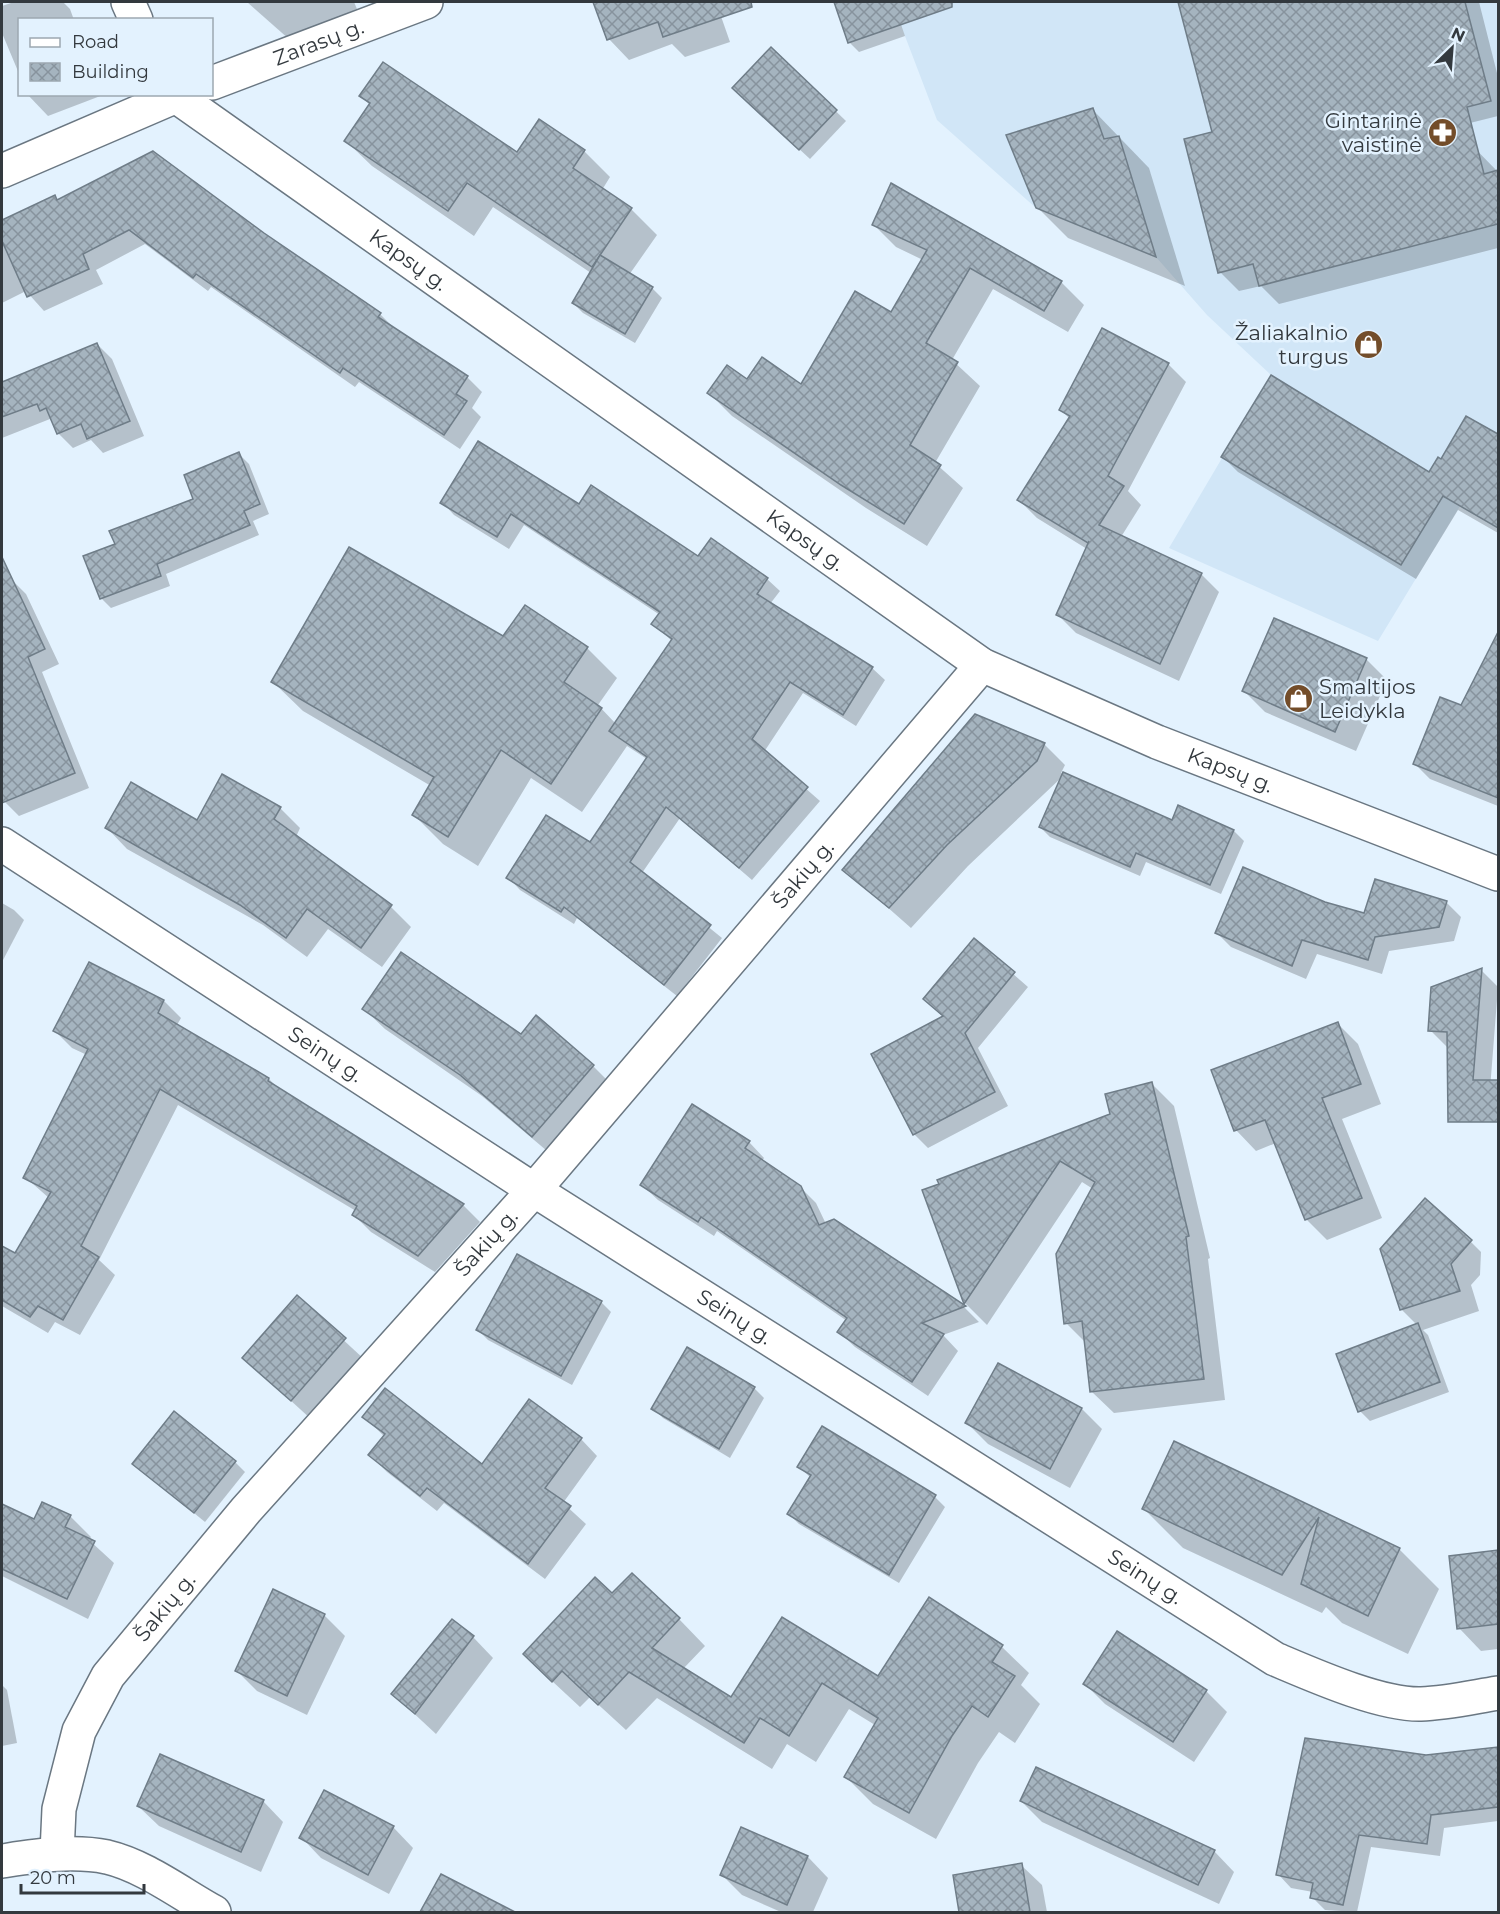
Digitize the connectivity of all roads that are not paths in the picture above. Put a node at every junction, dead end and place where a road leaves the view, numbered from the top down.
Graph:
1 (128, 2) edge
2 (426, 2) edge
3 (135, 18) edge
4 (213, 83) edge
5 (174, 96) edge
6 (177, 96) edge
7 (2, 171) edge
8 (982, 664) junction
9 (2, 844) edge
10 (1498, 874) edge
11 (534, 1190) junction
12 (1498, 1693) edge
13 (57, 1853) junction
14 (2, 1862) edge
15 (214, 1912) edge

1 - 3 street
2 - 4 street, Zarasų g.
5 - 7 street
6 - 8 street, Kapsų g.
8 - 10 street, Kapsų g.
8 - 11 street, Šakių g.
9 - 11 street, Seinų g.
11 - 12 street, Seinų g.
11 - 13 street, Šakių g.
13 - 14 street
13 - 15 street

